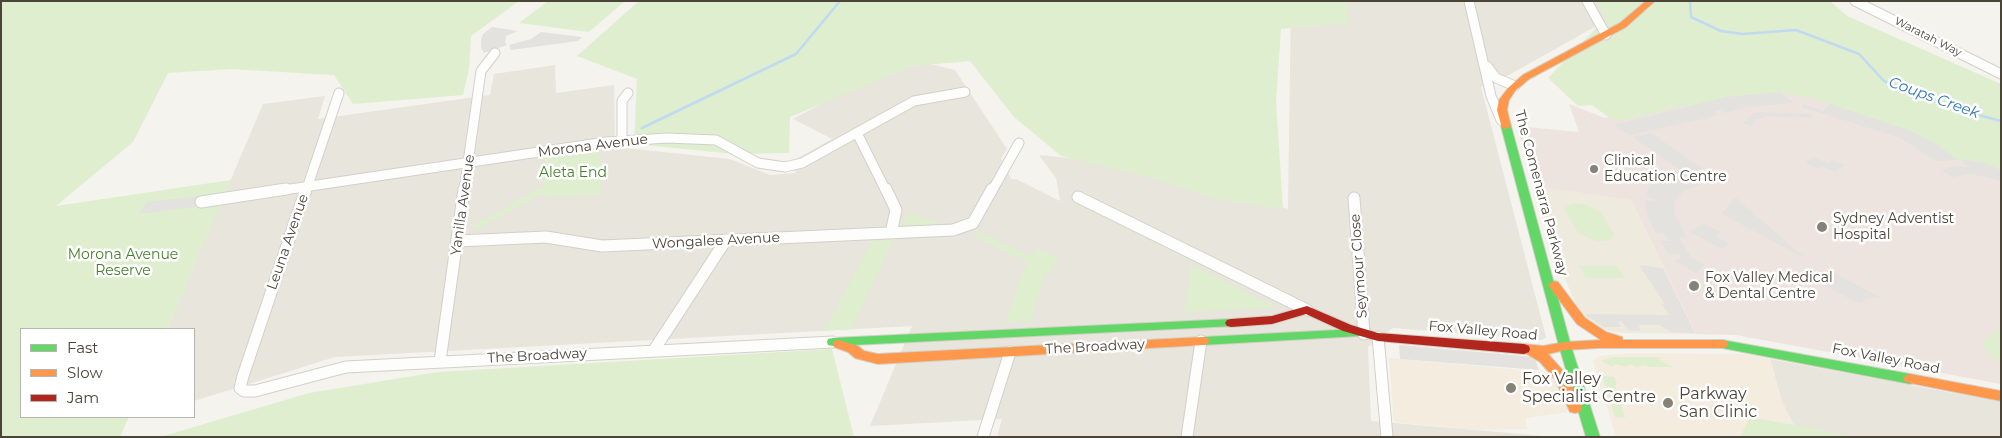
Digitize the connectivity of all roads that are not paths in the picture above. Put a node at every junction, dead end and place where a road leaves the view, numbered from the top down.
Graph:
1 (1469, 1) edge
2 (1587, 1) edge
3 (1651, 1) edge
4 (1855, 1) edge
5 (1606, 35) junction
6 (495, 53) dead end
7 (1485, 63) junction
8 (2001, 74) edge
9 (1487, 79) junction
10 (1514, 88) junction
11 (965, 92) dead end
12 (339, 93) dead end
13 (628, 93) dead end
14 (1505, 128) junction
15 (857, 133) junction
16 (622, 141) junction
17 (1019, 143) dead end
18 (469, 163) junction
19 (307, 186) junction
20 (1078, 198) dead end
21 (1354, 198) dead end
22 (201, 202) dead end
23 (891, 233) junction
24 (726, 240) junction
25 (458, 241) junction
26 (1546, 273) junction
27 (1307, 310) junction
28 (1362, 333) junction
29 (1378, 337) junction
30 (873, 340) junction
31 (1201, 341) junction
32 (833, 342) junction
33 (1627, 343) junction
34 (1565, 346) junction
35 (654, 350) junction
36 (1531, 351) junction
37 (1010, 352) junction
38 (888, 358) junction
39 (440, 361) junction
40 (244, 391) joint
41 (2001, 396) edge
42 (983, 437) edge
43 (1187, 437) edge
44 (1387, 437) edge
45 (1592, 437) edge

1 - 7 street
2 - 5 street
3 - 5 main road
4 - 8 street, Waratah Way
5 - 10 main road
6 - 18 street, Yanilla Avenue
7 - 9 street
7 - 10 street
9 - 10 street
9 - 14 street
10 - 14 main road, The Comenarra Parkway
11 - 15 street, Morona Avenue
12 - 19 street, Leuna Avenue
13 - 16 street
14 - 26 main road, The Comenarra Parkway
15 - 16 street, Morona Avenue
15 - 23 street
16 - 18 street, Morona Avenue
17 - 23 street, Wongalee Avenue
18 - 19 street, Morona Avenue
18 - 25 street, Yanilla Avenue
19 - 22 street, Morona Avenue
19 - 40 street, Leuna Avenue
20 - 27 street, Fox Valley Road
21 - 28 street, Seymour Close
23 - 24 street, Wongalee Avenue
24 - 25 street, Wongalee Avenue
24 - 35 street
25 - 39 street, Yanilla Avenue
26 - 33 main road
26 - 34 main road, The Comenarra Parkway
27 - 28 main road, Fox Valley Road
27 - 30 main road, The Broadway
28 - 29 main road, Fox Valley Road
28 - 31 main road, The Broadway
29 - 36 main road, Fox Valley Road
29 - 44 street
30 - 32 main road, The Broadway
30 - 38 main road
31 - 37 main road, The Broadway
31 - 43 street
32 - 35 street, The Broadway
32 - 38 main road, The Broadway
33 - 34 main road, Fox Valley Road
33 - 41 main road, Fox Valley Road
34 - 36 main road, Fox Valley Road
34 - 45 main road, The Comenarra Parkway
35 - 39 street, The Broadway
36 - 45 main road
37 - 38 main road, The Broadway
37 - 42 street
39 - 40 street, The Broadway

